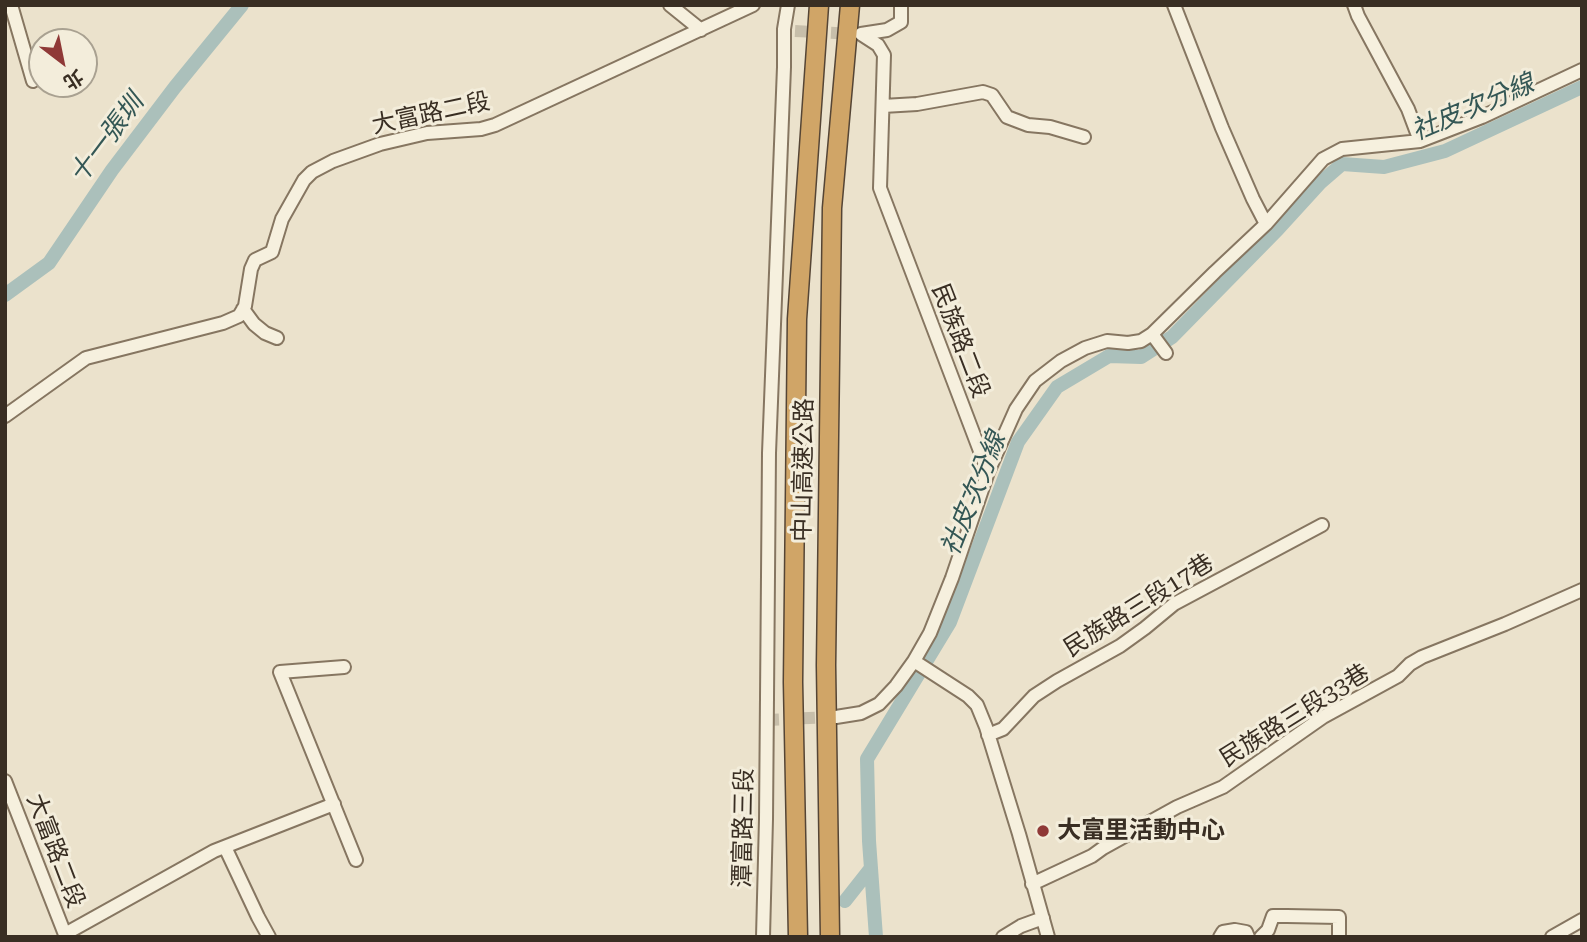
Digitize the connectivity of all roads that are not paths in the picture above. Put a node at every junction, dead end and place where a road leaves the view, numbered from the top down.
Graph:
1 (11, 5) edge
2 (670, 5) edge
3 (753, 5) edge
4 (788, 5) edge
5 (819, 5) edge
6 (850, 5) edge
7 (901, 5) edge
8 (1174, 5) edge
9 (1354, 5) edge
10 (701, 30) junction
11 (887, 30) junction
12 (884, 55) junction
13 (28, 64) edge
14 (1582, 70) edge
15 (883, 106) junction
16 (1084, 137) dead end
17 (1419, 141) junction
18 (1266, 224) junction
19 (243, 309) junction
20 (1154, 336) junction
21 (277, 338) dead end
22 (1166, 352) dead end
23 (5, 416) edge
24 (988, 472) junction
25 (1322, 525) dead end
26 (1582, 590) edge
27 (916, 662) junction
28 (344, 667) dead end
29 (836, 717) tunnel mouth
30 (988, 735) junction
31 (5, 780) edge
32 (334, 804) junction
33 (225, 847) junction
34 (356, 860) dead end
35 (1032, 884) junction
36 (1043, 918) junction
37 (1582, 920) edge
38 (65, 935) edge
39 (269, 937) edge
40 (763, 937) edge
41 (797, 937) edge
42 (830, 937) edge
43 (1003, 937) edge
44 (1048, 937) edge
45 (1220, 937) edge
46 (1248, 937) edge
47 (1261, 937) edge
48 (1339, 937) edge
49 (1552, 937) edge

1 - 13 street
2 - 10 street
3 - 10 street, 大富路二段
4 - 40 street, 潭富路三段
5 - 41 highway, 中山高速公路
6 - 42 highway, 中山高速公路
7 - 11 street
8 - 18 street
9 - 17 street
10 - 19 street, 大富路二段
11 - 12 street, 民族路二段
11 - 12 street
12 - 15 street, 民族路二段
14 - 17 street
15 - 16 street
15 - 24 street, 民族路二段
17 - 18 street
18 - 20 street
19 - 21 street
19 - 23 street
20 - 22 street
20 - 24 street
24 - 27 street
25 - 30 street, 民族路三段17巷
26 - 35 street, 民族路三段33巷
27 - 29 street
27 - 30 street
28 - 32 street
30 - 35 street
31 - 38 street, 大富路二段
32 - 33 street
32 - 34 street
33 - 38 street
33 - 39 street
35 - 36 street
36 - 43 street
36 - 44 street
37 - 49 street
45 - 46 street
47 - 48 street

